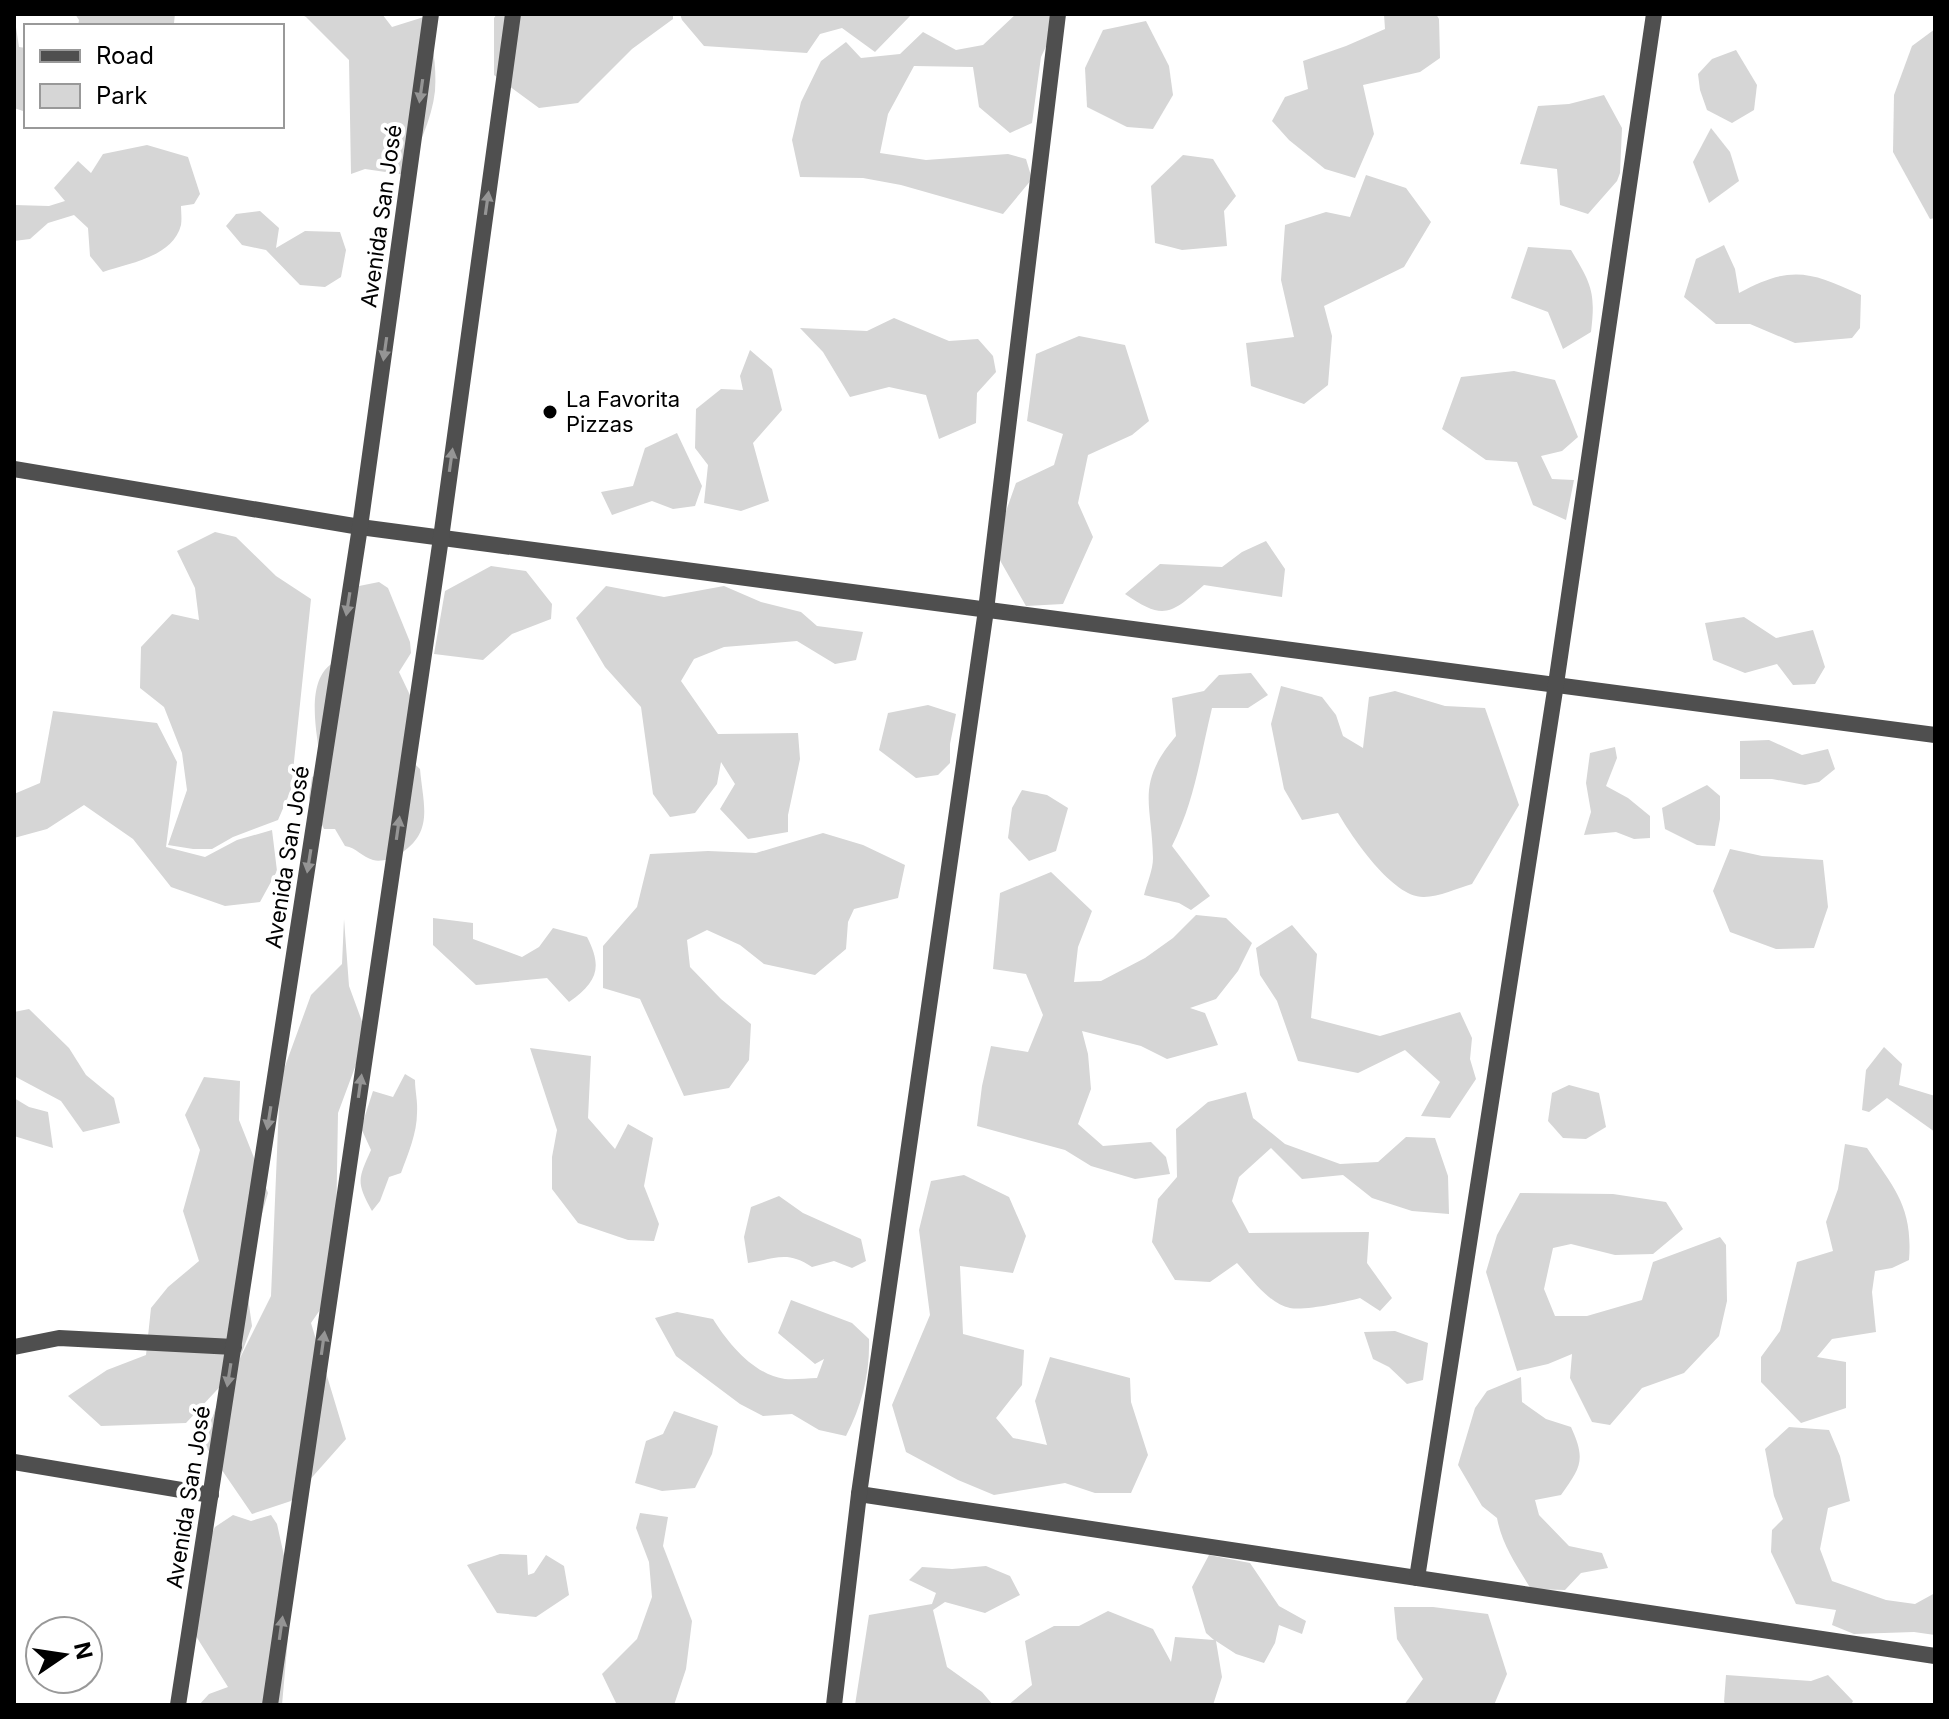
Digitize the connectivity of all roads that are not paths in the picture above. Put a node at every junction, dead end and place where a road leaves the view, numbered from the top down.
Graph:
1 (431, 14) edge
2 (513, 14) edge
3 (1058, 14) edge
4 (1654, 14) edge
5 (14, 469) edge
6 (360, 527) junction
7 (441, 538) junction
8 (986, 610) junction
9 (1556, 684) junction
10 (1935, 735) edge
11 (14, 1347) edge
12 (234, 1347) junction
13 (14, 1462) edge
14 (859, 1494) junction
15 (211, 1495) junction
16 (1417, 1578) junction
17 (1935, 1656) edge
18 (178, 1705) edge
19 (270, 1705) edge
20 (834, 1705) edge

1 -> 6 street, Avenida San José
7 -> 2 street
3 - 8 street
4 - 9 street
5 - 6 street
6 - 7 street
6 -> 12 street, Avenida San José
7 - 8 street
19 -> 7 street
8 - 9 street
8 - 14 street
9 - 10 street
9 - 16 street
11 - 12 street
12 -> 15 street, Avenida San José
13 - 15 street
14 - 16 street
14 - 20 street
15 - 18 street, Avenida San José
16 - 17 street

